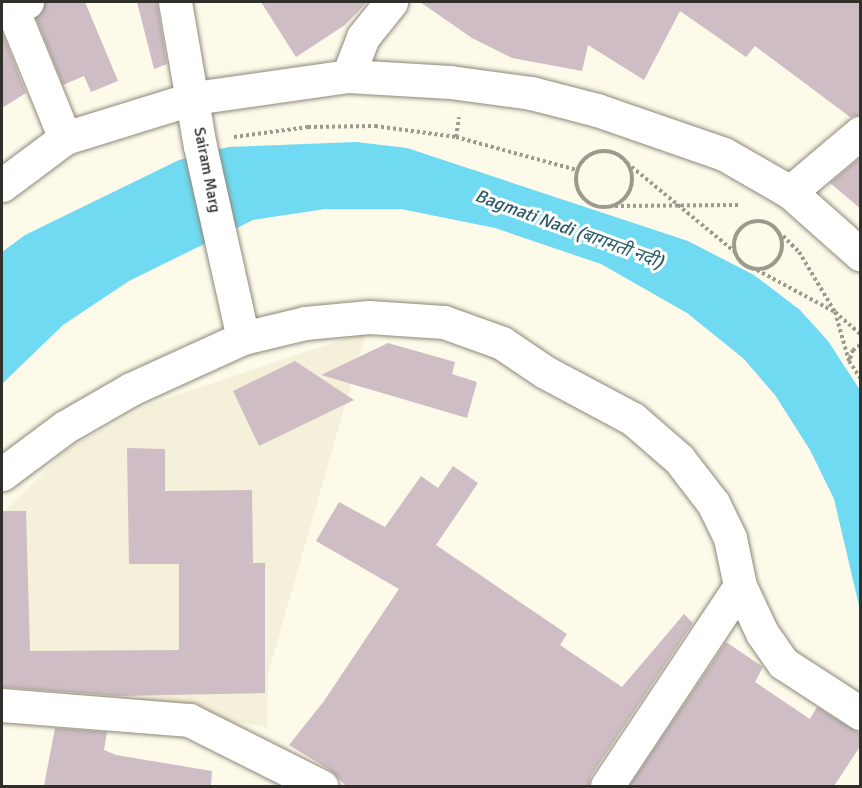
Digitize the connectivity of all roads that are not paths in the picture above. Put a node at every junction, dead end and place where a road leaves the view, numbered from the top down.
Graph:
1 (27, 2) edge
2 (175, 2) edge
3 (391, 2) edge
4 (348, 76) junction
5 (197, 120) junction
6 (861, 134) edge
7 (65, 138) junction
8 (2, 185) edge
9 (790, 192) junction
10 (861, 254) edge
11 (240, 323) junction
12 (2, 474) edge
13 (740, 586) junction
14 (2, 705) edge
15 (861, 713) edge
16 (321, 786) edge
17 (607, 786) edge

1 - 7 street
2 - 5 street, Sairam Marg
3 - 4 street
4 - 5 street
4 - 9 street
5 - 7 street
5 - 11 street, Sairam Marg
6 - 9 street
7 - 8 street
9 - 10 street
11 - 12 street
11 - 13 street
13 - 15 street
13 - 17 street
14 - 16 street

